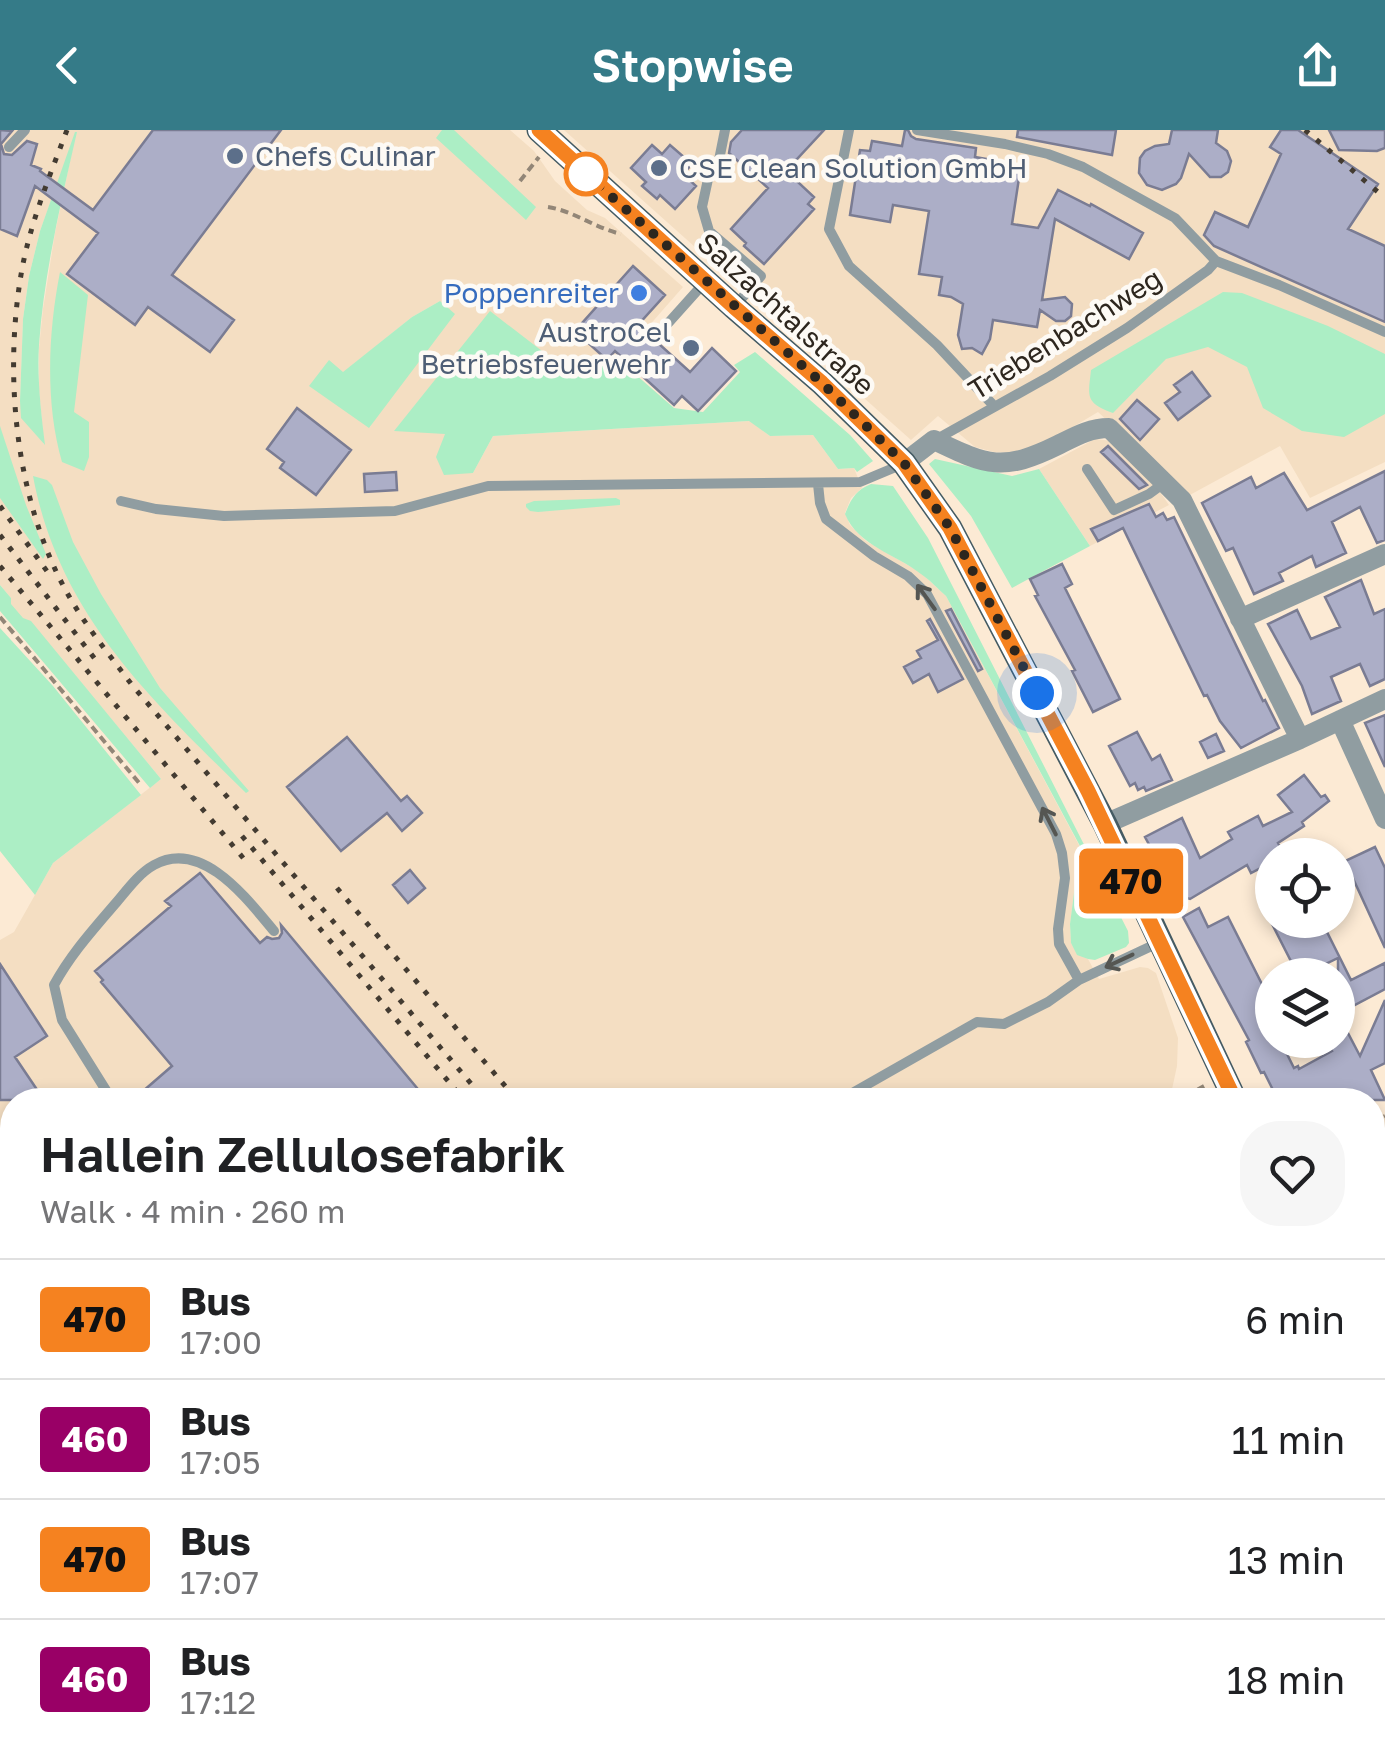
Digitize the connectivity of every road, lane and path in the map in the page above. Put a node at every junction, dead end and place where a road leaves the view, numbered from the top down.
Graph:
1 (25, 130) edge
2 (540, 130) edge
3 (725, 130) edge
4 (849, 130) edge
5 (917, 130) edge
6 (8, 147) dead end
7 (548, 207) dead end
8 (621, 234) dead end
9 (1216, 261) junction
10 (706, 281) junction
11 (734, 307) junction
12 (662, 330) dead end
13 (1385, 332) edge
14 (994, 406) junction
15 (934, 440) junction
16 (904, 463) junction
17 (1088, 470) dead end
18 (1164, 482) junction
19 (818, 484) junction
20 (121, 500) dead end
21 (1385, 554) edge
22 (0, 617) edge
23 (1240, 618) junction
24 (1385, 699) edge
25 (1340, 720) junction
26 (1300, 739) junction
27 (140, 784) dead end
28 (1385, 819) edge
29 (1105, 824) junction
30 (274, 930) dead end
31 (1159, 942) junction
32 (1079, 980) junction
33 (104, 1088) edge
34 (861, 1088) edge
35 (1225, 1088) edge

1 - 6 lane
2 - 10 main road, Salzachtalstraße
3 - 11 lane
4 - 14 lane
5 - 9 lane
7 - 8 path
9 - 13 lane
9 - 14 lane, Triebenbachweg
10 - 11 main road, Salzachtalstraße
10 - 12 lane
11 - 16 main road, Salzachtalstraße
14 - 15 lane, Triebenbachweg
15 - 16 street
15 - 18 street
16 - 19 lane
16 - 29 main road, Salzachtalstraße
17 - 18 lane
18 - 23 street
19 - 20 lane
32 -> 19 lane
21 - 23 street
22 - 27 path
23 - 26 street
24 - 25 street
25 - 26 street
25 - 28 street
26 - 29 street
29 - 31 main road, Salzachtalstraße
30 - 33 lane
31 -> 32 lane
31 - 35 main road, Salzachtalstraße
32 - 34 lane

